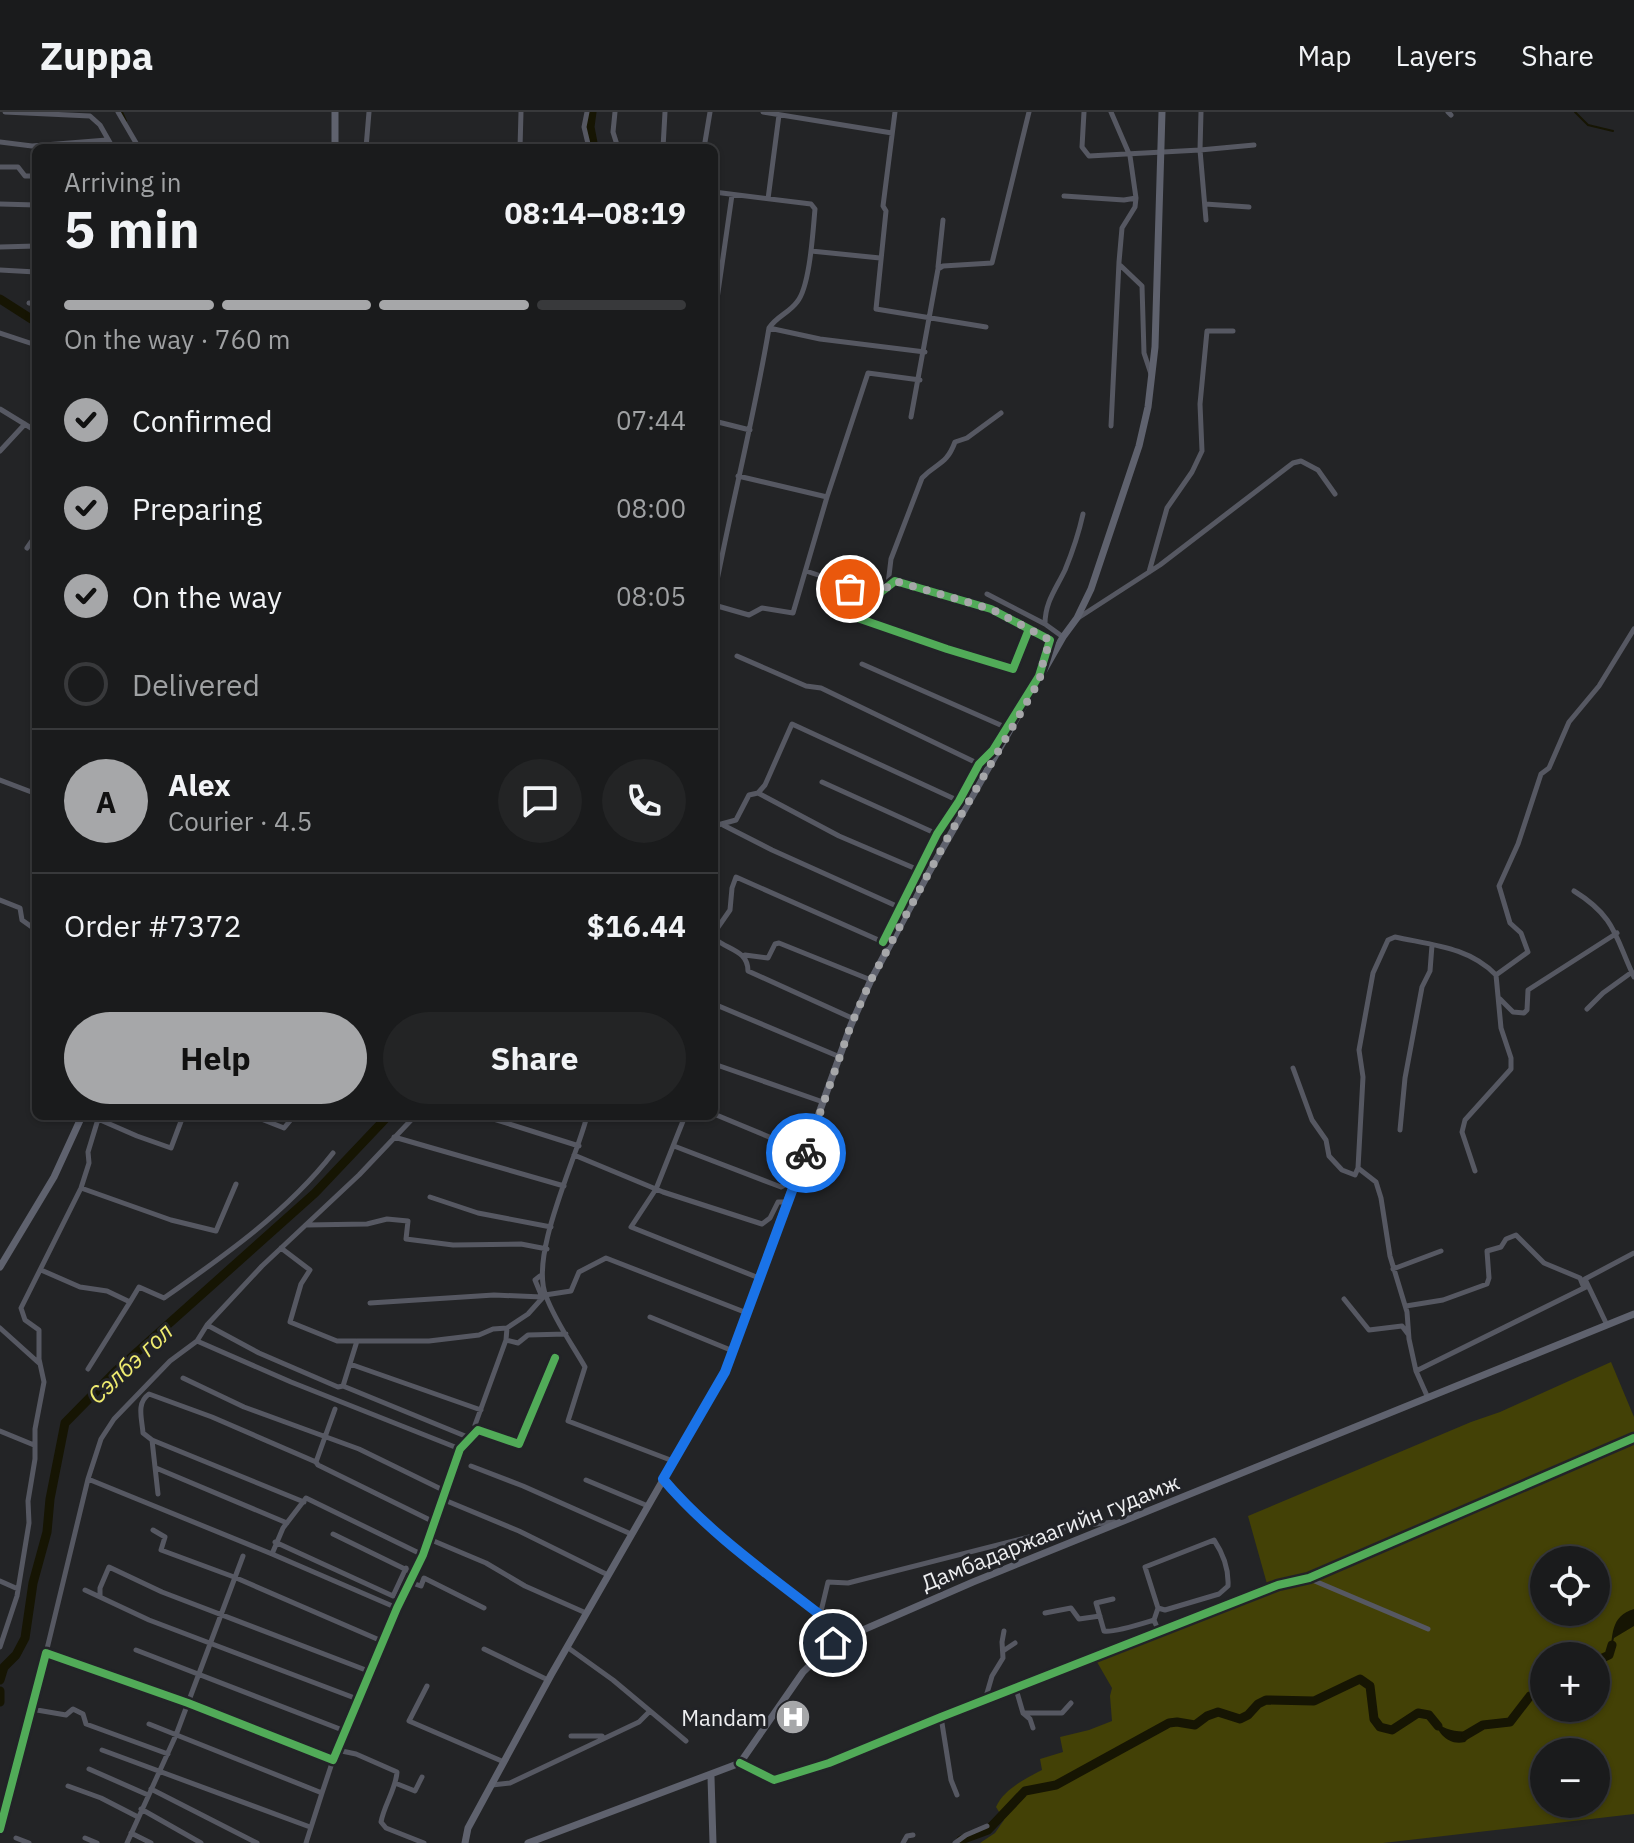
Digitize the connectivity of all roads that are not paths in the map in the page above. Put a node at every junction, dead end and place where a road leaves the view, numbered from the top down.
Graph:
1 (5, 112) edge
2 (118, 112) edge
3 (335, 112) edge
4 (369, 112) edge
5 (521, 112) edge
6 (587, 112) edge
7 (615, 112) edge
8 (665, 112) edge
9 (710, 112) edge
10 (763, 112) edge
11 (895, 112) edge
12 (1029, 112) edge
13 (1084, 112) edge
14 (1162, 112) edge
15 (1201, 112) edge
16 (1113, 114) edge
17 (779, 115) junction
18 (892, 133) junction
19 (107, 140) junction
20 (0, 142) edge
21 (57, 144) edge
22 (110, 144) edge
23 (137, 144) edge
24 (335, 144) edge
25 (366, 144) edge
26 (520, 144) edge
27 (588, 144) edge
28 (617, 144) edge
29 (663, 144) edge
30 (705, 144) edge
31 (1254, 145) dead end
32 (32, 146) edge
33 (1200, 150) junction
34 (1161, 152) junction
35 (1130, 156) junction
36 (0, 167) edge
37 (32, 176) edge
38 (718, 192) edge
39 (732, 194) junction
40 (1064, 196) dead end
41 (1136, 198) junction
42 (768, 199) junction
43 (0, 204) edge
44 (1205, 204) junction
45 (32, 205) edge
46 (1249, 207) dead end
47 (943, 220) dead end
48 (1206, 220) dead end
49 (32, 246) edge
50 (0, 247) edge
51 (811, 251) junction
52 (880, 258) junction
53 (1119, 262) junction
54 (938, 269) junction
55 (0, 270) edge
56 (32, 272) edge
57 (718, 292) edge
58 (931, 317) junction
59 (986, 327) dead end
60 (769, 328) junction
61 (1233, 331) dead end
62 (0, 333) edge
63 (32, 344) edge
64 (925, 352) junction
65 (1153, 378) junction
66 (920, 380) junction
67 (0, 409) edge
68 (1001, 413) dead end
69 (911, 417) dead end
70 (718, 422) edge
71 (25, 424) junction
72 (1111, 426) dead end
73 (32, 428) edge
74 (750, 430) junction
75 (0, 451) edge
76 (738, 476) junction
77 (1335, 494) dead end
78 (827, 497) junction
79 (1083, 514) dead end
80 (32, 541) edge
81 (27, 548) dead end
82 (806, 571) junction
83 (1149, 572) junction
84 (718, 576) edge
85 (888, 585) junction
86 (851, 586) junction
87 (987, 594) dead end
88 (718, 606) edge
89 (1077, 618) junction
90 (1045, 624) junction
91 (1029, 629) junction
92 (1634, 629) edge
93 (1063, 637) junction
94 (737, 656) dead end
95 (862, 664) dead end
96 (1040, 677) junction
97 (1005, 727) junction
98 (979, 764) junction
99 (0, 780) edge
100 (822, 782) dead end
101 (32, 792) edge
102 (758, 793) junction
103 (959, 801) junction
104 (723, 825) junction
105 (718, 826) edge
106 (937, 834) junction
107 (919, 870) junction
108 (928, 874) junction
109 (1574, 891) dead end
110 (0, 900) edge
111 (899, 908) junction
112 (909, 912) junction
113 (32, 927) edge
114 (718, 929) edge
115 (1617, 933) junction
116 (718, 938) edge
117 (886, 944) junction
118 (1432, 945) junction
119 (745, 955) junction
120 (1631, 957) edge
121 (1496, 975) junction
122 (1633, 975) edge
123 (871, 980) junction
124 (1498, 998) junction
125 (718, 1006) edge
126 (1587, 1009) dead end
127 (854, 1019) junction
128 (840, 1057) junction
129 (718, 1065) edge
130 (1293, 1068) dead end
131 (824, 1103) junction
132 (718, 1116) edge
133 (80, 1120) edge
134 (98, 1120) edge
135 (105, 1120) edge
136 (182, 1120) edge
137 (264, 1120) edge
138 (291, 1120) edge
139 (411, 1120) edge
140 (497, 1120) edge
141 (586, 1120) edge
142 (684, 1120) edge
143 (1400, 1130) dead end
144 (394, 1137) junction
145 (579, 1146) junction
146 (674, 1146) junction
147 (333, 1153) dead end
148 (574, 1155) junction
149 (1358, 1168) junction
150 (1475, 1171) dead end
151 (793, 1176) junction
152 (236, 1184) dead end
153 (564, 1186) junction
154 (81, 1188) junction
155 (656, 1189) junction
156 (430, 1197) dead end
157 (788, 1202) junction
158 (306, 1225) junction
159 (551, 1227) junction
160 (281, 1248) junction
161 (547, 1249) junction
162 (1441, 1251) dead end
163 (1634, 1253) edge
164 (0, 1267) edge
165 (1393, 1269) junction
166 (41, 1270) junction
167 (760, 1279) junction
168 (1586, 1287) junction
169 (543, 1296) junction
170 (1344, 1299) dead end
171 (130, 1302) junction
172 (370, 1303) dead end
173 (1406, 1306) junction
174 (748, 1313) junction
175 (1634, 1314) edge
176 (650, 1317) dead end
177 (207, 1325) junction
178 (1607, 1325) junction
179 (0, 1328) edge
180 (507, 1328) junction
181 (567, 1334) junction
182 (1409, 1334) junction
183 (506, 1340) junction
184 (197, 1341) junction
185 (357, 1341) junction
186 (734, 1351) junction
187 (555, 1358) dead end
188 (40, 1364) junction
189 (350, 1364) junction
190 (88, 1369) dead end
191 (1416, 1371) junction
192 (183, 1378) dead end
193 (343, 1386) junction
194 (363, 1394) junction
195 (1428, 1398) junction
196 (358, 1408) junction
197 (335, 1409) dead end
198 (481, 1410) junction
199 (478, 1430) junction
200 (0, 1431) edge
201 (325, 1436) junction
202 (470, 1438) junction
203 (1634, 1438) edge
204 (152, 1440) junction
205 (34, 1445) junction
206 (460, 1449) junction
207 (673, 1461) junction
208 (316, 1462) junction
209 (471, 1466) dead end
210 (156, 1468) junction
211 (88, 1479) junction
212 (663, 1479) junction
213 (586, 1480) dead end
214 (445, 1491) junction
215 (158, 1494) dead end
216 (442, 1499) junction
217 (304, 1502) junction
218 (648, 1506) junction
219 (1122, 1521) junction
220 (434, 1522) junction
221 (287, 1523) junction
222 (153, 1530) dead end
223 (333, 1534) dead end
224 (631, 1534) junction
225 (429, 1539) junction
226 (275, 1542) junction
227 (272, 1554) junction
228 (423, 1555) junction
229 (243, 1556) dead end
230 (406, 1568) junction
231 (413, 1573) junction
232 (608, 1575) junction
233 (234, 1577) junction
234 (1309, 1578) junction
235 (0, 1581) edge
236 (409, 1582) junction
237 (18, 1589) junction
238 (85, 1590) dead end
239 (100, 1595) junction
240 (1113, 1599) dead end
241 (397, 1608) junction
242 (484, 1608) dead end
243 (1158, 1608) junction
244 (221, 1613) junction
245 (586, 1613) junction
246 (1045, 1613) dead end
247 (819, 1614) junction
248 (1100, 1616) junction
249 (1154, 1620) junction
250 (1428, 1629) dead end
251 (1004, 1631) dead end
252 (1159, 1632) junction
253 (2, 1637) edge
254 (384, 1642) junction
255 (833, 1643) junction
256 (1015, 1643) dead end
257 (210, 1644) junction
258 (0, 1647) edge
259 (567, 1647) junction
260 (484, 1649) dead end
261 (136, 1650) dead end
262 (1003, 1651) junction
263 (46, 1653) junction
264 (371, 1672) junction
265 (198, 1674) junction
266 (548, 1680) junction
267 (427, 1686) dead end
268 (1016, 1689) junction
269 (360, 1700) junction
270 (985, 1701) junction
271 (188, 1703) junction
272 (1071, 1703) dead end
273 (31, 1709) junction
274 (649, 1712) junction
275 (1023, 1713) junction
276 (941, 1717) junction
277 (149, 1724) dead end
278 (1033, 1728) dead end
279 (345, 1731) junction
280 (176, 1735) junction
281 (571, 1736) dead end
282 (606, 1736) junction
283 (686, 1741) dead end
284 (102, 1750) dead end
285 (337, 1750) junction
286 (168, 1754) junction
287 (333, 1760) junction
288 (504, 1762) junction
289 (740, 1763) junction
290 (89, 1769) dead end
291 (161, 1771) junction
292 (422, 1777) dead end
293 (711, 1777) junction
294 (395, 1783) junction
295 (491, 1785) junction
296 (68, 1786) dead end
297 (149, 1792) junction
298 (322, 1793) junction
299 (957, 1795) dead end
300 (141, 1809) junction
301 (138, 1817) junction
302 (987, 1826) dead end
303 (310, 1827) junction
304 (468, 1828) junction
305 (0, 1829) edge
306 (131, 1833) junction
307 (913, 1835) dead end
308 (16, 1838) dead end
309 (85, 1838) dead end
310 (29, 1843) edge
311 (97, 1843) edge
312 (127, 1843) edge
313 (151, 1843) edge
314 (201, 1843) edge
315 (257, 1843) edge
316 (306, 1843) edge
317 (424, 1843) edge
318 (462, 1843) edge
319 (473, 1843) edge
320 (528, 1843) edge
321 (713, 1843) edge
322 (903, 1843) edge
323 (955, 1843) edge

1 - 19 street
2 - 23 street
3 - 24 main road
4 - 25 street
5 - 26 street
6 - 27 street
7 - 28 street
8 - 29 street
9 - 30 street
10 - 17 street
11 - 18 street
12 - 54 street
13 - 35 street
14 - 34 main road
15 - 33 street
16 - 35 street
17 - 18 street
17 - 42 street
18 - 52 street
19 - 21 street
19 - 22 street
20 - 32 street
31 - 33 street
33 - 34 street
33 - 44 street
34 - 35 street
34 - 65 main road
35 - 41 street
36 - 37 street
38 - 39 street
39 - 42 street
39 - 57 street
40 - 41 street
41 - 53 street
42 - 51 street
43 - 45 street
44 - 46 street
44 - 48 street
47 - 54 street
49 - 50 street
51 - 52 street
51 - 60 street
52 - 58 street
53 - 65 street
53 - 72 street
54 - 58 street
55 - 56 street
58 - 59 street
58 - 64 street
60 - 64 street
60 - 74 street
61 - 83 street
62 - 63 street
64 - 66 street
65 - 89 main road
66 - 69 street
66 - 78 street
67 - 71 street
68 - 85 street
70 - 74 street
71 - 73 street
71 - 75 street
74 - 76 street
76 - 78 street
76 - 84 street
77 - 83 street
78 - 82 street
79 - 90 street
80 - 81 street
82 - 86 street
82 - 88 street
83 - 89 street
85 - 86 street
85 - 91 street
86 - 91 street
87 - 90 street
89 - 93 main road
90 - 93 street
91 - 96 street
92 - 121 street
93 - 96 main road
94 - 98 street
95 - 97 street
96 - 97 street
96 - 108 main road
97 - 98 street
98 - 103 street
99 - 101 street
100 - 106 street
102 - 103 street
102 - 104 street
102 - 107 street
103 - 106 street
104 - 105 street
104 - 111 street
106 - 107 street
107 - 108 street
107 - 111 street
108 - 112 main road
109 - 115 street
110 - 113 street
111 - 112 street
111 - 117 street
112 - 117 main road
114 - 117 street
115 - 120 street
115 - 124 street
116 - 119 street
117 - 123 main road
118 - 121 street
118 - 143 street
118 - 149 street
119 - 123 street
119 - 127 street
120 - 122 street
121 - 124 street
122 - 126 street
123 - 127 main road
124 - 150 street
125 - 128 street
127 - 128 main road
128 - 131 main road
129 - 131 street
130 - 149 street
131 - 151 main road
132 - 151 street
133 - 164 main road
134 - 154 street
135 - 136 street
137 - 138 street
139 - 144 street
140 - 145 street
141 - 145 street
142 - 146 street
144 - 153 street
144 - 158 street
145 - 148 street
146 - 151 street
146 - 155 street
147 - 171 street
148 - 153 street
148 - 155 street
149 - 165 street
151 - 157 main road
152 - 154 street
153 - 159 street
154 - 166 street
155 - 157 street
155 - 167 street
156 - 159 street
157 - 167 main road
158 - 160 street
158 - 161 street
159 - 161 street
160 - 177 street
160 - 185 street
161 - 169 street
162 - 165 street
163 - 168 street
165 - 173 street
166 - 171 street
166 - 188 street
167 - 174 main road
168 - 173 street
168 - 178 street
168 - 191 street
169 - 172 street
169 - 174 street
169 - 180 street
169 - 181 street
170 - 182 street
171 - 190 street
173 - 182 street
174 - 186 main road
175 - 178 main road, Дамбадаржаагийн гудамж
176 - 186 street
177 - 184 street
177 - 193 street
178 - 195 main road, Дамбадаржаагийн гудамж
179 - 188 street
180 - 183 street
180 - 185 street
181 - 183 street
181 - 207 street
182 - 191 street
183 - 198 street
184 - 196 street
184 - 211 street
185 - 189 street
186 - 207 main road
187 - 199 street
188 - 205 street
189 - 193 street
189 - 198 street
191 - 195 street
192 - 201 street
193 - 194 street
194 - 196 street
194 - 202 street
195 - 219 main road, Дамбадаржаагийн гудамж
196 - 206 street
197 - 201 street
198 - 199 street
199 - 202 street
200 - 205 street
201 - 208 street
201 - 214 street
202 - 206 street
203 - 234 street
204 - 208 street
204 - 210 street
204 - 217 street
205 - 237 street
206 - 214 street
207 - 212 main road
208 - 220 street
209 - 224 street
210 - 215 street
210 - 221 street
211 - 227 street
211 - 263 street
212 - 218 main road
212 - 247 street
213 - 218 street
214 - 216 street
216 - 220 street
216 - 232 street
217 - 221 street
217 - 228 street
218 - 224 main road
219 - 247 street
219 - 255 main road, Дамбадаржаагийн гудамж
220 - 225 street
221 - 226 street
222 - 233 street
223 - 230 street
224 - 232 main road
225 - 228 street
225 - 245 street
226 - 227 street
226 - 230 street
227 - 241 street
228 - 231 street
229 - 233 street
230 - 231 street
231 - 236 street
232 - 245 main road
233 - 244 street
233 - 254 street
234 - 250 street
234 - 252 street
235 - 237 street
236 - 241 street
236 - 242 street
237 - 253 street
238 - 239 street
239 - 244 street
239 - 257 street
240 - 248 street
241 - 254 street
243 - 243 street
243 - 249 street
244 - 257 street
244 - 264 street
245 - 259 main road
246 - 248 street
247 - 255 street
248 - 249 street
249 - 252 street
251 - 262 street
252 - 268 street
253 - 258 street
254 - 264 street
255 - 289 main road, Дамбадаржаагийн гудамж
256 - 262 street
257 - 265 street
257 - 269 street
259 - 266 main road
259 - 274 street
260 - 266 street
261 - 265 street
262 - 270 street
263 - 271 street
263 - 273 street
264 - 269 street
265 - 271 street
265 - 279 street
266 - 288 main road
267 - 288 street
268 - 270 street
268 - 275 street
269 - 279 street
270 - 276 street
271 - 280 street
271 - 287 street
272 - 275 street
273 - 286 street
273 - 305 street
274 - 282 street
274 - 283 street
275 - 278 street
276 - 289 street
276 - 299 street
277 - 280 street
279 - 285 street
280 - 286 street
280 - 298 street
281 - 282 street
282 - 295 street
284 - 291 street
285 - 287 street
285 - 294 street
286 - 291 street
287 - 298 street
288 - 295 main road
289 - 293 main road, Дамбадаржаагийн гудамж
290 - 297 street
291 - 297 street
291 - 303 street
292 - 294 street
293 - 320 main road, Дамбадаржаагийн гудамж
293 - 321 main road
294 - 317 street
295 - 304 main road
296 - 301 street
297 - 300 street
297 - 315 street
298 - 303 street
300 - 301 street
300 - 314 street
301 - 306 street
302 - 323 street
303 - 316 street
304 - 318 main road
304 - 319 main road
306 - 312 street
306 - 313 street
307 - 322 street
308 - 310 street
309 - 311 street

